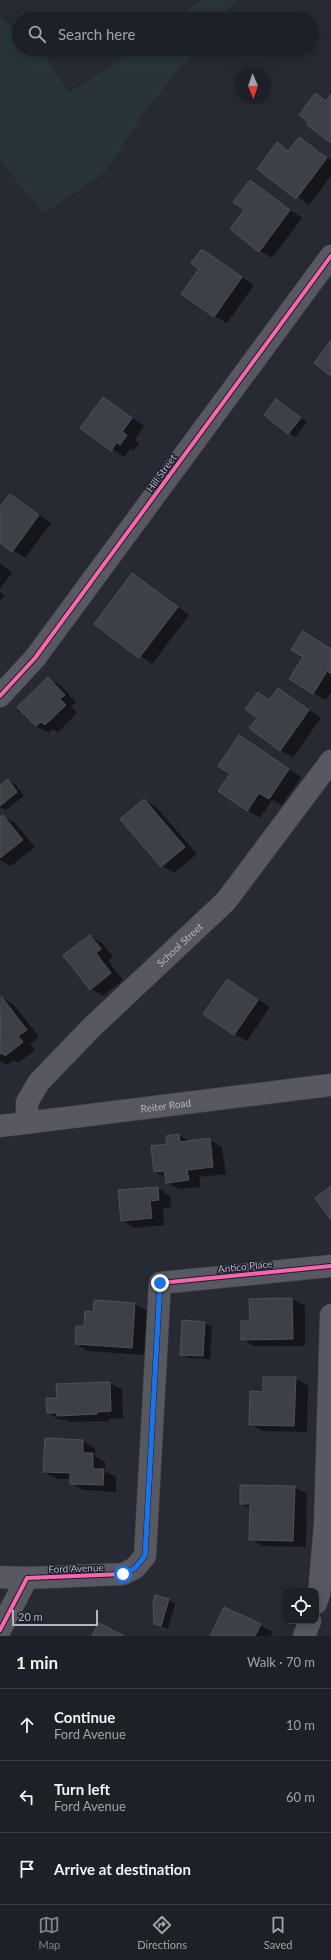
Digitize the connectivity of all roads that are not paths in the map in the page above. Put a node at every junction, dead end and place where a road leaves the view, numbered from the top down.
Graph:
1 (331, 256) edge
2 (0, 696) edge
3 (331, 761) edge
4 (331, 1084) edge
5 (27, 1122) junction
6 (0, 1126) edge
7 (331, 1266) edge
8 (160, 1283) joint
9 (331, 1315) edge
10 (0, 1577) edge
11 (27, 1578) junction
12 (319, 1594) edge
13 (309, 1624) edge
14 (0, 1630) edge
15 (304, 1636) edge

1 - 2 street, Hill Street
3 - 5 street, School Street
4 - 5 street, Reiter Road
5 - 6 street, Reiter Road
7 - 8 street, Antico Place
8 - 11 street, Ford Avenue
9 - 12 street
10 - 11 street, Ford Avenue
11 - 14 street
13 - 15 street

